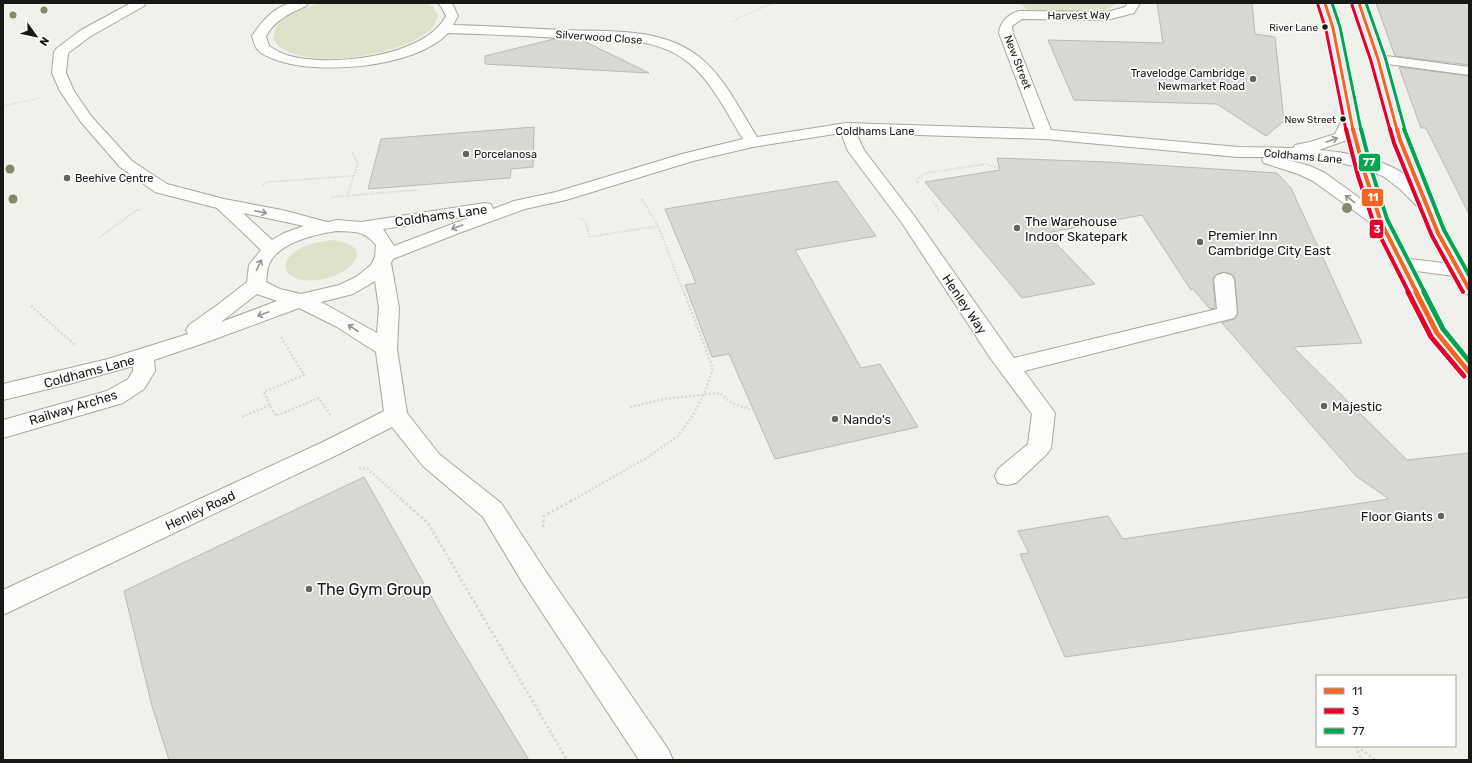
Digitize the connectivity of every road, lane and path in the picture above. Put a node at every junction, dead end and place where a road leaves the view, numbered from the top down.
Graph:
1 (140, 3) edge
2 (302, 3) edge
3 (444, 3) edge
4 (773, 3) edge
5 (1134, 3) edge
6 (1325, 3) edge
7 (1359, 3) edge
8 (1015, 12) joint
9 (734, 22) dead end
10 (446, 28) junction
11 (1378, 58) junction
12 (1469, 71) edge
13 (1350, 117) junction
14 (846, 128) junction
15 (1045, 134) junction
16 (753, 142) junction
17 (352, 152) dead end
18 (1238, 152) junction
19 (1406, 156) junction
20 (999, 168) dead end
21 (1364, 168) junction
22 (1389, 172) junction
23 (354, 176) junction
24 (258, 188) dead end
25 (922, 188) dead end
26 (347, 196) dead end
27 (639, 196) dead end
28 (930, 199) dead end
29 (223, 204) junction
30 (520, 205) junction
31 (1427, 206) junction
32 (144, 209) dead end
33 (580, 218) dead end
34 (909, 221) junction
35 (1381, 222) junction
36 (324, 226) junction
37 (658, 226) junction
38 (362, 227) junction
39 (100, 237) dead end
40 (270, 248) junction
41 (383, 259) junction
42 (1401, 264) junction
43 (1464, 271) edge
44 (1224, 279) dead end
45 (256, 284) junction
46 (1469, 289) edge
47 (300, 301) junction
48 (31, 306) dead end
49 (280, 335) dead end
50 (174, 346) junction
51 (80, 349) dead end
52 (386, 349) junction
53 (143, 356) junction
54 (1009, 367) junction
55 (1469, 372) edge
56 (3, 392) edge
57 (704, 394) junction
58 (270, 405) junction
59 (630, 407) dead end
60 (755, 411) dead end
61 (396, 415) junction
62 (331, 416) dead end
63 (242, 417) dead end
64 (3, 429) edge
65 (353, 468) dead end
66 (1007, 476) dead end
67 (542, 528) dead end
68 (3, 603) edge
69 (1356, 747) edge
70 (1357, 747) edge
71 (567, 760) edge
72 (657, 760) edge
73 (1361, 760) edge
74 (1375, 760) edge

1 - 29 street
2 - 10 street
3 - 10 street
4 - 9 path
5 - 8 street, Harvest Way
6 - 13 main road
7 - 11 main road
8 - 15 street, New Street
10 - 16 street, Silverwood Close
11 - 12 street
11 - 19 main road
18 -> 13 street
13 - 21 main road
14 - 15 street, Coldhams Lane
14 - 16 street, Coldhams Lane
14 - 34 street, Henley Way
15 - 18 street, Coldhams Lane
16 - 30 street, Coldhams Lane
17 - 23 path
18 - 21 street, Coldhams Lane
35 -> 18 street
19 - 22 street
19 - 31 main road
20 - 25 path
21 - 22 street, Coldhams Lane
21 - 35 main road
22 - 31 street
23 - 24 path
23 - 26 path
27 - 37 path
28 - 34 path
29 -> 36 street
29 - 40 street
30 - 38 street, Coldhams Lane
30 -> 41 street, Coldhams Lane
31 - 43 main road
32 - 39 path
33 - 37 path
34 - 54 street, Henley Way
35 - 42 main road
36 - 38 street
36 - 40 street
37 - 57 path
38 - 41 street
45 -> 40 street
41 - 47 street
41 - 52 street
42 - 43 street
42 - 55 main road
43 - 46 main road
44 - 54 street
45 - 47 street
45 - 50 street, Coldhams Lane
47 -> 50 street, Coldhams Lane
52 -> 47 street
48 - 51 path
49 - 58 path
50 - 53 street, Coldhams Lane
52 - 61 street
53 - 56 street, Coldhams Lane
53 - 64 street, Railway Arches
54 - 66 street, Henley Way
57 - 59 path
57 - 60 path
57 - 67 path
58 - 62 path
58 - 63 path
61 - 68 street, Henley Road
61 - 72 street
65 - 71 path
69 - 73 path
70 - 74 path

